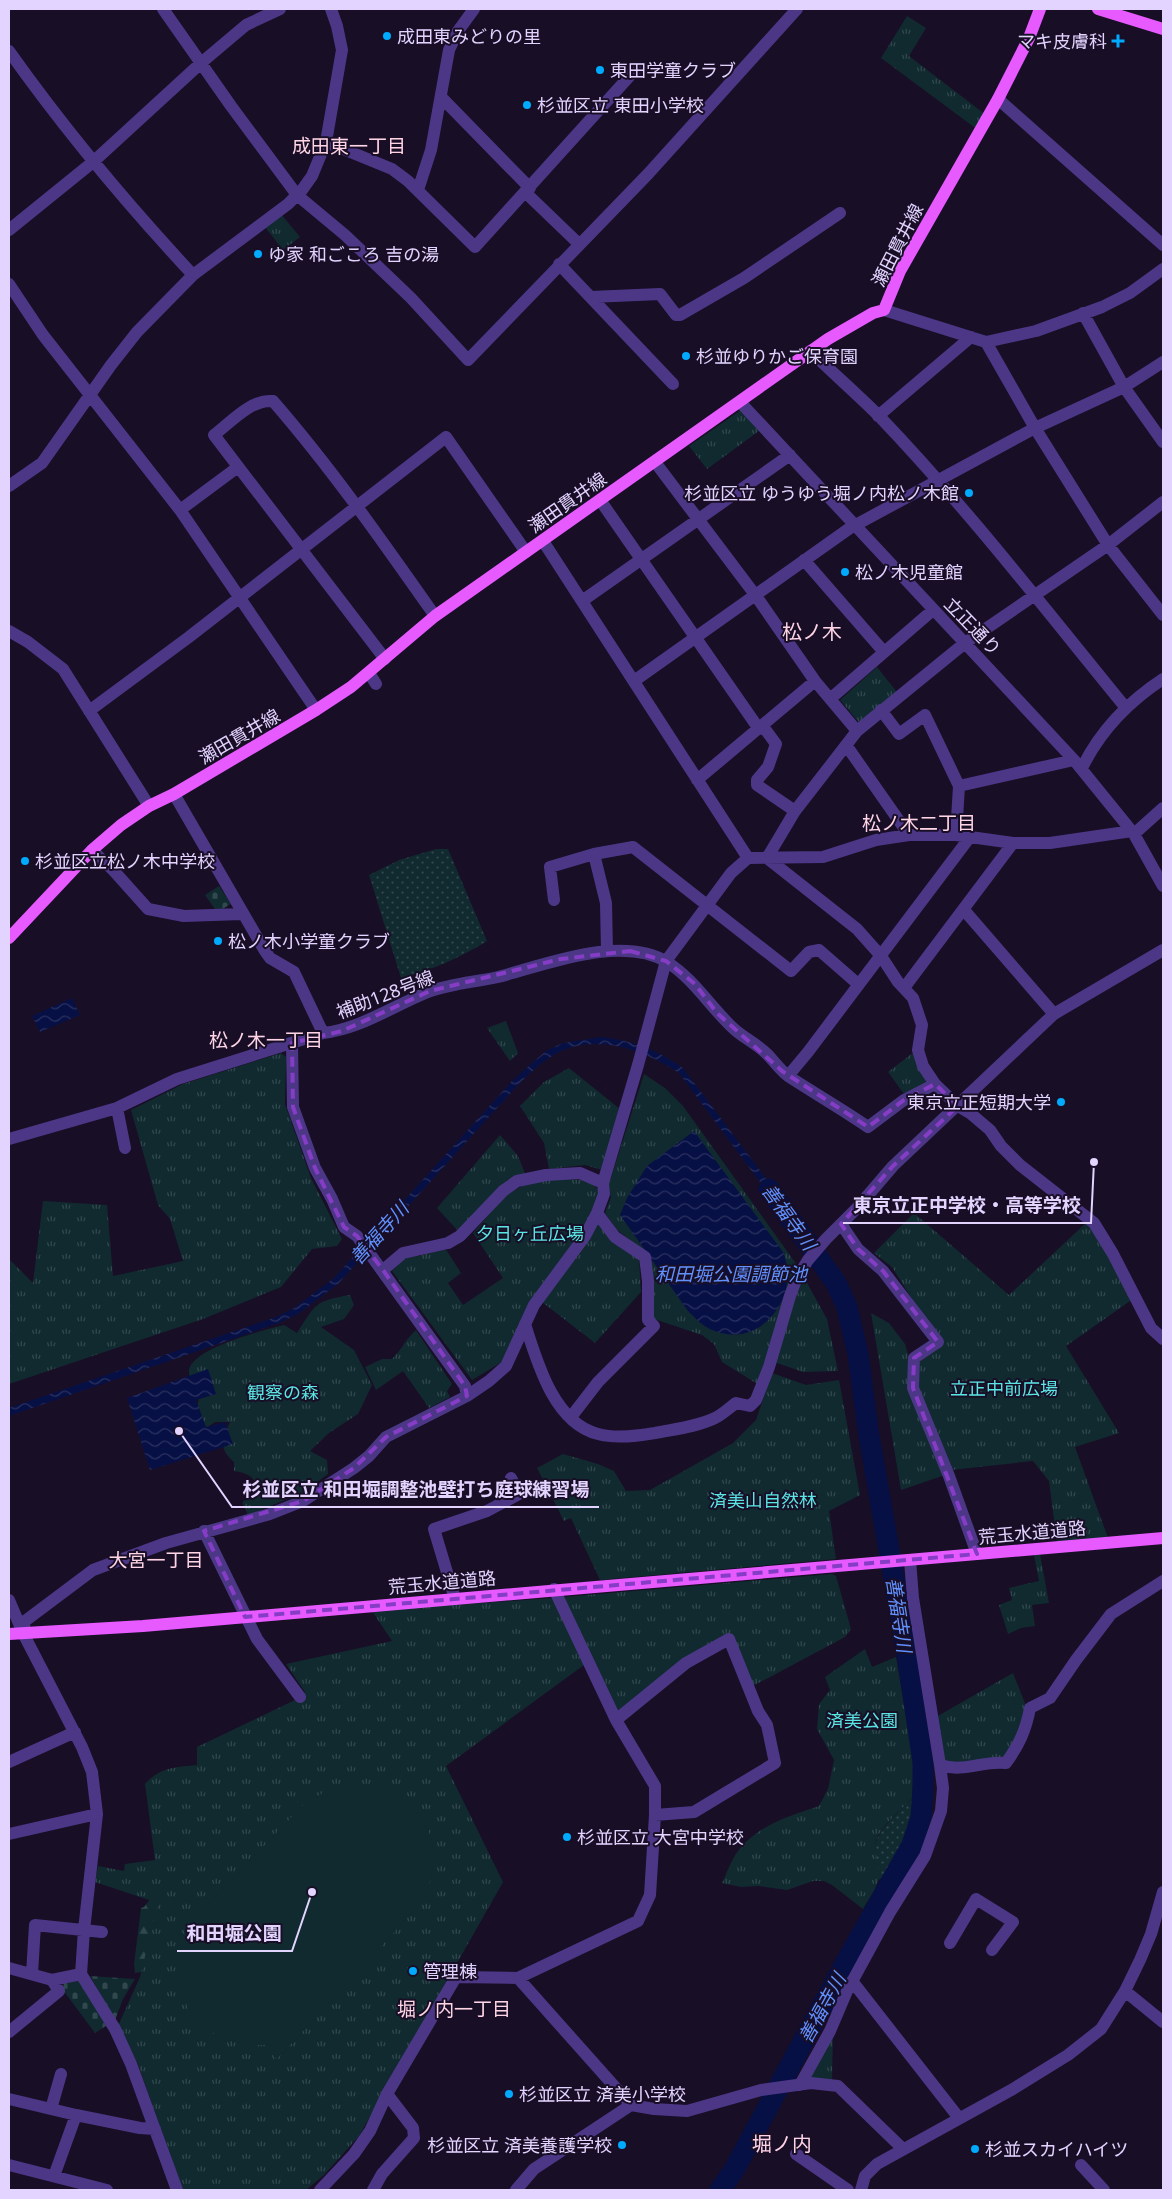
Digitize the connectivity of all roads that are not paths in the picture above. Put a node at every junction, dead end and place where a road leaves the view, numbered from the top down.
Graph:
1 (280, 9) edge
2 (331, 9) edge
3 (474, 9) edge
4 (797, 9) edge
5 (1040, 9) edge
6 (1098, 9) edge
7 (169, 11) edge
8 (1163, 29) edge
9 (9, 51) edge
10 (201, 63) junction
11 (636, 69) dead end
12 (441, 97) junction
13 (998, 99) junction
14 (326, 142) junction
15 (93, 162) junction
16 (418, 190) junction
17 (528, 191) junction
18 (297, 195) junction
19 (840, 213) dead end
20 (9, 230) edge
21 (579, 244) junction
22 (1163, 245) edge
23 (559, 264) junction
24 (1163, 269) edge
25 (193, 275) junction
26 (9, 284) edge
27 (591, 297) junction
28 (884, 310) junction
29 (1083, 313) junction
30 (971, 337) junction
31 (986, 342) junction
32 (810, 351) junction
33 (1163, 362) edge
34 (674, 384) dead end
35 (1124, 387) junction
36 (90, 396) junction
37 (740, 402) junction
38 (878, 416) junction
39 (1035, 428) junction
40 (1163, 442) edge
41 (790, 455) junction
42 (655, 462) junction
43 (238, 467) junction
44 (938, 481) junction
45 (9, 486) edge
46 (600, 500) junction
47 (1163, 502) edge
48 (358, 507) junction
49 (180, 510) junction
50 (698, 519) junction
51 (856, 526) junction
52 (543, 541) junction
53 (1108, 545) junction
54 (301, 550) junction
55 (526, 552) junction
56 (641, 559) junction
57 (804, 560) junction
58 (1034, 594) junction
59 (756, 596) junction
60 (240, 598) junction
61 (582, 601) junction
62 (933, 610) junction
63 (1163, 615) edge
64 (434, 616) junction
65 (9, 631) edge
66 (696, 639) junction
67 (965, 643) junction
68 (884, 652) junction
69 (385, 659) junction
70 (369, 673) junction
71 (1163, 679) edge
72 (634, 681) junction
73 (815, 681) junction
74 (376, 684) dead end
75 (830, 699) junction
76 (1126, 708) junction
77 (89, 710) junction
78 (316, 710) junction
79 (881, 710) junction
80 (760, 727) junction
81 (857, 731) junction
82 (846, 745) junction
83 (1078, 764) junction
84 (697, 780) junction
85 (959, 786) junction
86 (174, 794) junction
87 (149, 806) junction
88 (1163, 808) edge
89 (795, 811) junction
90 (1133, 832) junction
91 (909, 835) junction
92 (956, 835) junction
93 (970, 837) junction
94 (1013, 843) junction
95 (92, 850) junction
96 (594, 854) junction
97 (748, 858) junction
98 (767, 858) junction
99 (1163, 886) edge
100 (554, 900) dead end
101 (708, 904) junction
102 (964, 910) junction
103 (242, 914) junction
104 (9, 938) edge
105 (1163, 950) edge
106 (607, 951) junction
107 (881, 956) junction
108 (666, 961) junction
109 (858, 984) junction
110 (904, 988) junction
111 (1054, 1014) junction
112 (322, 1033) junction
113 (292, 1043) junction
114 (788, 1076) junction
115 (935, 1084) junction
116 (958, 1106) junction
117 (117, 1108) junction
118 (9, 1139) edge
119 (125, 1148) dead end
120 (603, 1183) junction
121 (597, 1213) junction
122 (841, 1224) junction
123 (383, 1270) junction
124 (525, 1324) junction
125 (1163, 1324) edge
126 (1151, 1328) junction
127 (1163, 1339) edge
128 (467, 1396) junction
129 (572, 1417) junction
130 (511, 1478) dead end
131 (204, 1531) junction
132 (1163, 1538) edge
133 (977, 1554) junction
134 (907, 1560) junction
135 (1163, 1581) edge
136 (554, 1589) junction
137 (454, 1599) junction
138 (9, 1600) edge
139 (245, 1617) junction
140 (23, 1633) junction
141 (9, 1634) edge
142 (300, 1697) dead end
143 (616, 1720) junction
144 (75, 1732) junction
145 (9, 1762) edge
146 (940, 1765) junction
147 (98, 1814) junction
148 (655, 1815) junction
149 (9, 1834) edge
150 (1163, 1892) edge
151 (84, 1930) junction
152 (102, 1932) dead end
153 (950, 1943) dead end
154 (992, 1950) dead end
155 (9, 1968) edge
156 (32, 1974) junction
157 (81, 1974) junction
158 (518, 1978) junction
159 (52, 1980) junction
160 (852, 1981) junction
161 (1125, 1991) junction
162 (1163, 2022) edge
163 (9, 2032) edge
164 (61, 2074) dead end
165 (797, 2085) junction
166 (387, 2094) junction
167 (9, 2099) edge
168 (631, 2105) junction
169 (51, 2110) junction
170 (76, 2115) junction
171 (959, 2118) junction
172 (155, 2128) junction
173 (903, 2149) junction
174 (796, 2154) dead end
175 (9, 2165) edge
176 (1081, 2165) dead end
177 (54, 2176) junction
178 (107, 2190) edge
179 (177, 2190) edge
180 (320, 2190) edge
181 (373, 2190) edge
182 (516, 2190) edge
183 (848, 2190) edge
184 (861, 2190) edge
185 (1104, 2190) edge

1 - 10 street
2 - 14 street
3 - 12 street
4 - 21 street
5 - 13 main road, 瀬田貫井線
6 - 8 main road
7 - 10 street
9 - 15 street
10 - 15 street
10 - 18 street
11 - 17 street
12 - 16 street
12 - 17 street
13 - 22 street
13 - 28 main road, 瀬田貫井線
14 - 16 street
14 - 18 street
15 - 20 street
15 - 25 street
16 - 17 street
17 - 21 street
18 - 23 street
18 - 25 street
19 - 27 street
21 - 23 street
23 - 27 street
24 - 29 street
25 - 36 street
26 - 36 street
27 - 34 street
28 - 30 street
28 - 32 main road, 瀬田貫井線
29 - 31 street
29 - 35 street
30 - 31 street
30 - 38 street
31 - 39 street
32 - 37 main road, 瀬田貫井線
32 - 38 street
33 - 35 street
35 - 39 street
35 - 40 street
36 - 45 street
36 - 49 street
37 - 41 street, 立正通り
37 - 42 main road, 瀬田貫井線
38 - 44 street
39 - 44 street
39 - 53 street
41 - 50 street
41 - 51 street, 立正通り
42 - 46 main road, 瀬田貫井線
42 - 50 street
43 - 48 street
43 - 49 street
43 - 54 street
44 - 51 street
44 - 58 street
46 - 52 main road, 瀬田貫井線
46 - 56 street
47 - 53 street
48 - 54 street
48 - 55 street
48 - 64 street
49 - 60 street
50 - 56 street
50 - 59 street
51 - 57 street
51 - 62 street, 立正通り
52 - 55 main road, 瀬田貫井線
52 - 61 street
53 - 58 street
53 - 63 street
54 - 60 street
54 - 69 street
55 - 64 main road, 瀬田貫井線
56 - 61 street
56 - 66 street
57 - 59 street
57 - 68 street
58 - 67 street
58 - 76 street
59 - 66 street
59 - 73 street
60 - 77 street
60 - 78 street
61 - 72 street
62 - 67 street, 立正通り
62 - 68 street
64 - 69 main road, 瀬田貫井線
65 - 77 street
66 - 72 street
66 - 80 street
67 - 79 street
67 - 83 street, 立正通り
68 - 75 street
69 - 70 main road, 瀬田貫井線
70 - 74 street
70 - 78 main road, 瀬田貫井線
71 - 76 street
72 - 84 street
73 - 75 street
73 - 80 street
75 - 81 street
76 - 83 street
77 - 87 street
78 - 86 main road, 瀬田貫井線
79 - 81 street
79 - 85 street
80 - 84 street
80 - 89 street
81 - 82 street
82 - 89 street
82 - 91 street
83 - 85 street
83 - 90 street, 立正通り
84 - 97 street
85 - 92 street
86 - 87 main road, 瀬田貫井線
86 - 103 street
87 - 95 main road, 瀬田貫井線
88 - 90 street
89 - 98 street
90 - 94 street
90 - 99 street, 立正通り
91 - 92 street
91 - 98 street
92 - 93 street
93 - 94 street
93 - 107 street
94 - 102 street
95 - 103 street
95 - 104 main road, 瀬田貫井線
96 - 100 street
96 - 101 street
96 - 106 street
97 - 98 street
97 - 101 street
98 - 107 street
101 - 108 street
101 - 109 street
102 - 110 street
102 - 111 street
103 - 112 street
105 - 111 street
106 - 108 street, 補助128号線
106 - 112 street, 補助128号線
107 - 109 street
107 - 110 street
108 - 114 street
108 - 120 street
109 - 114 street
110 - 115 street
111 - 116 street
112 - 113 street, 補助128号線
113 - 117 street, 補助128号線
113 - 123 street
114 - 115 street
115 - 116 street
116 - 122 street
116 - 126 street
117 - 118 street, 補助128号線
117 - 119 street
120 - 121 street
120 - 123 street
121 - 124 street
121 - 129 street
122 - 129 street
122 - 133 street
123 - 128 street
124 - 128 street
124 - 129 street
125 - 126 street
126 - 127 street
128 - 131 street
130 - 137 street
131 - 139 street
131 - 140 street
132 - 133 main road, 荒玉水道道路
133 - 134 main road, 荒玉水道道路
134 - 136 main road, 荒玉水道道路
134 - 146 street
135 - 146 street
136 - 137 main road, 荒玉水道道路
136 - 143 street
137 - 139 main road, 荒玉水道道路
138 - 140 street
139 - 140 main road, 荒玉水道道路
139 - 142 street
140 - 141 main road, 荒玉水道道路
140 - 144 street
143 - 148 street
143 - 148 street
144 - 145 street
144 - 147 street
146 - 160 street
147 - 149 street
147 - 151 street
148 - 158 street
150 - 161 street
151 - 152 street
151 - 156 street
151 - 157 street
153 - 154 street
155 - 156 street
156 - 159 street
157 - 159 street
157 - 172 street
158 - 166 street
158 - 168 street
159 - 163 street
160 - 165 street
160 - 171 street
161 - 162 street
161 - 171 street
164 - 169 street
165 - 168 street
165 - 173 street
166 - 180 street
166 - 181 street
167 - 169 street
168 - 182 street
169 - 170 street
170 - 172 street
170 - 177 street
171 - 173 street
172 - 179 street
173 - 184 street
174 - 183 street
175 - 177 street
176 - 185 street
177 - 178 street

